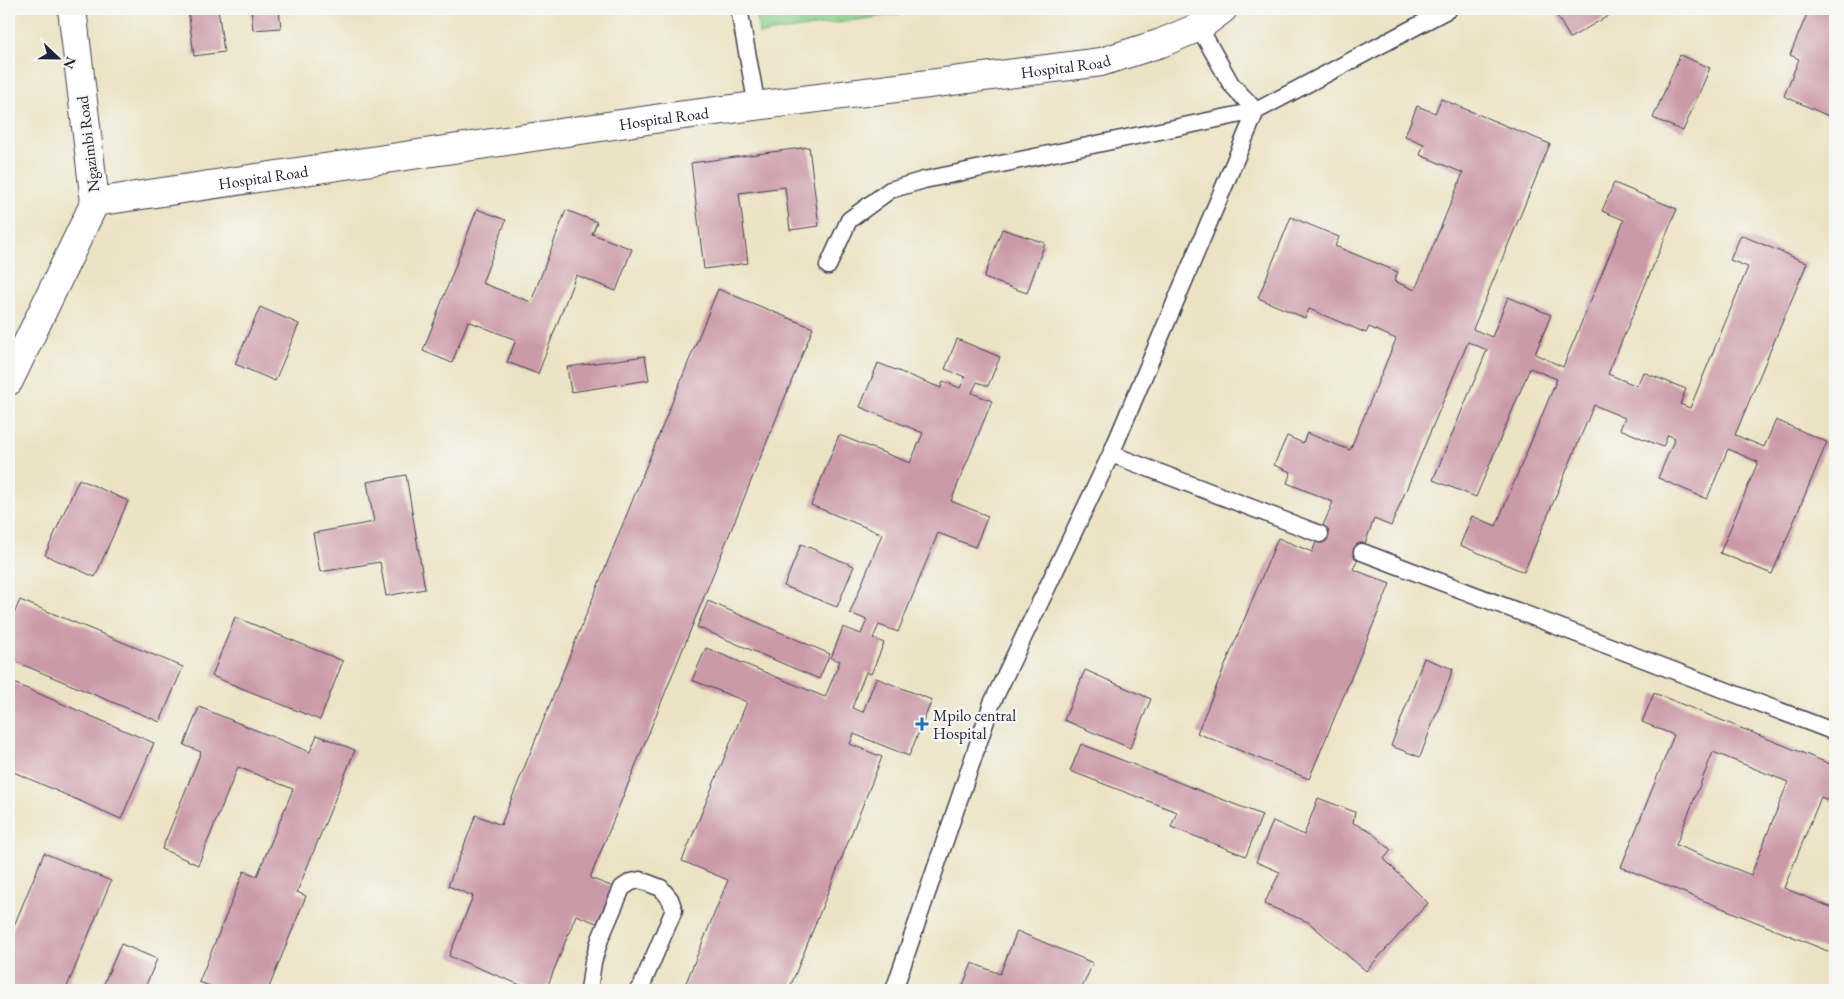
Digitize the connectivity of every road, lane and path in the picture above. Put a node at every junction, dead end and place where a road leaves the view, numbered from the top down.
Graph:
1 (72, 9) edge
2 (739, 9) edge
3 (1223, 9) edge
4 (1449, 9) edge
5 (1199, 27) junction
6 (757, 106) junction
7 (1256, 111) junction
8 (95, 202) junction
9 (828, 266) dead end
10 (10, 373) edge
11 (1110, 454) junction
12 (1320, 534) dead end
13 (1362, 552) dead end
14 (1835, 732) edge
15 (589, 990) edge
16 (638, 990) edge
17 (894, 990) edge

1 - 8 street, Ngazimbi Road
2 - 6 lane
3 - 5 street, Hospital Road
4 - 7 lane
5 - 6 street, Hospital Road
5 - 7 lane
6 - 8 street, Hospital Road
7 - 9 lane
7 - 11 lane
8 - 10 street, Ngazimbi Road
11 - 12 lane
11 - 17 lane
13 - 14 lane
15 - 16 lane

